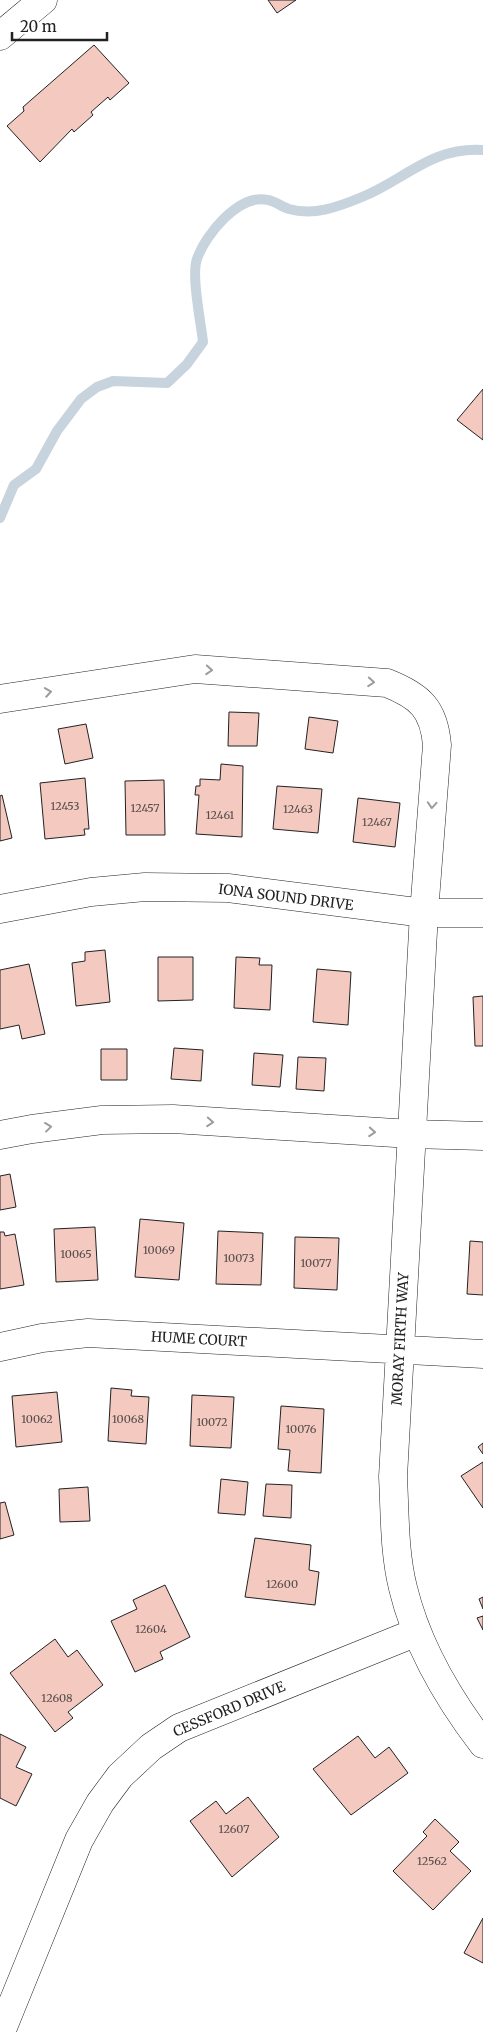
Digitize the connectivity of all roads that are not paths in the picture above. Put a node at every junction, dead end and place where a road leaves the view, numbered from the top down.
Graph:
1 (42, 0) edge
2 (0, 36) edge
3 (0, 699) edge
4 (0, 909) edge
5 (424, 913) junction
6 (483, 913) edge
7 (412, 1134) junction
8 (0, 1135) edge
9 (483, 1136) edge
10 (0, 1347) edge
11 (400, 1349) junction
12 (483, 1354) edge
13 (417, 1632) junction
14 (483, 1744) edge
15 (1, 2032) edge

1 - 2 street
3 -> 5 street, MORAY FIRTH WAY
4 - 5 street, IONA SOUND DRIVE
5 - 6 street, IONA SOUND DRIVE
5 - 7 street, MORAY FIRTH WAY
8 -> 7 street
7 - 9 street
7 - 11 street, MORAY FIRTH WAY
10 - 11 street, HUME COURT
11 - 12 street, HUME COURT
11 - 13 street, MORAY FIRTH WAY
13 - 14 street, MORAY FIRTH WAY
13 - 15 street, CESSFORD DRIVE

